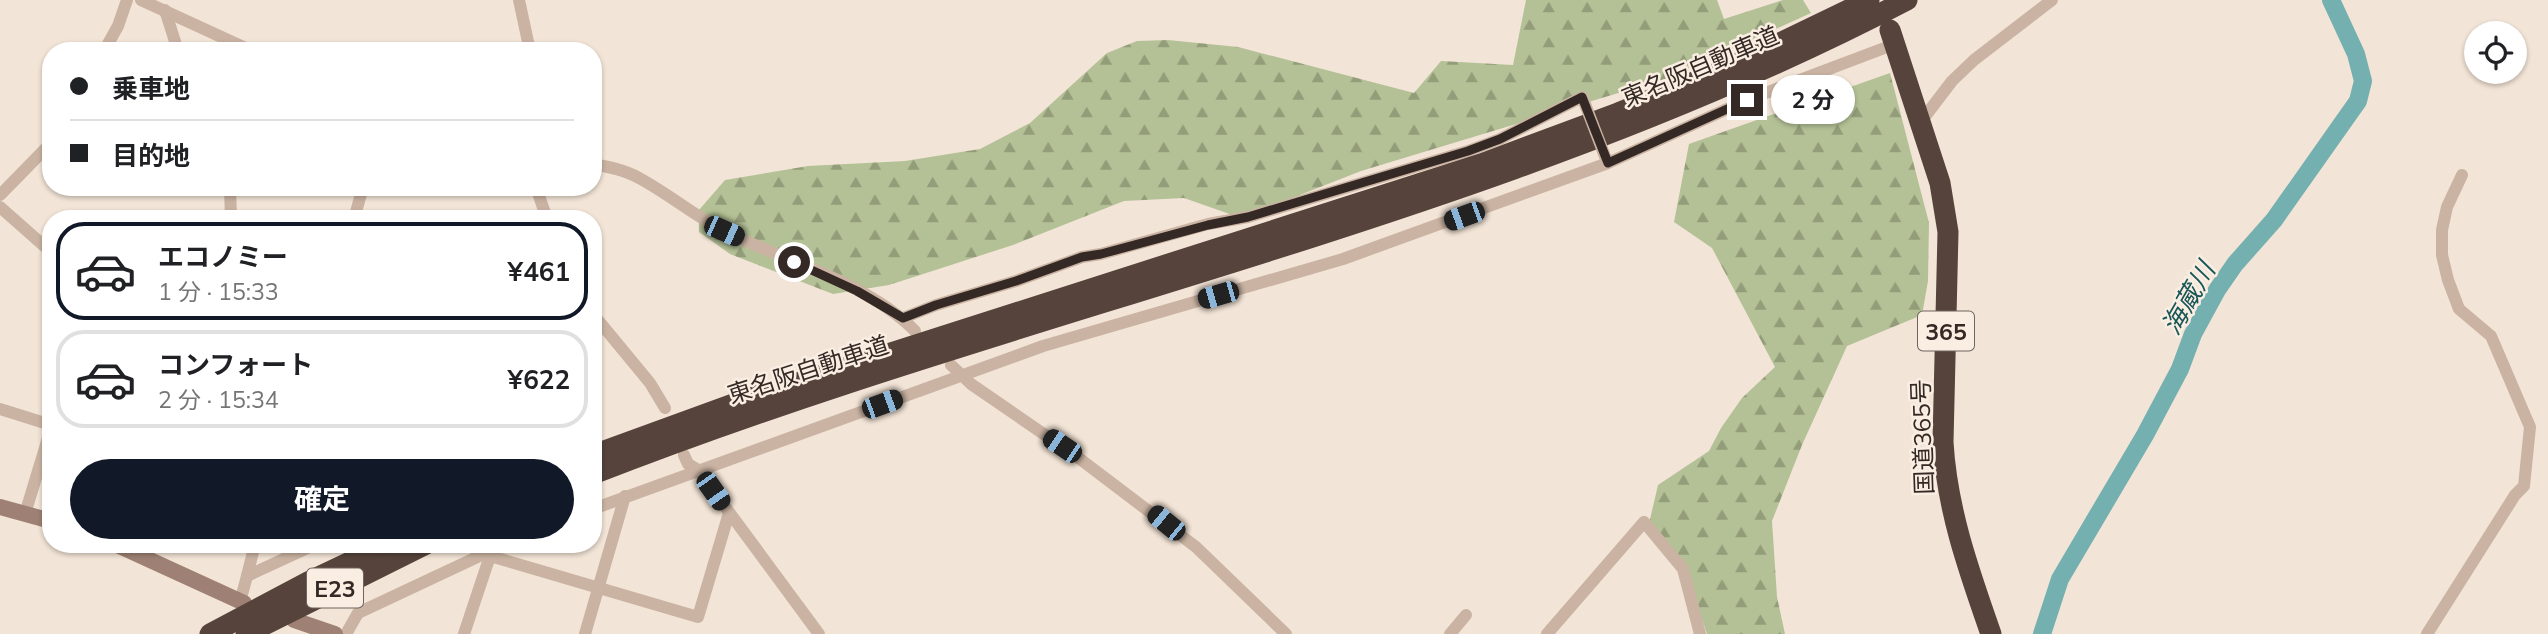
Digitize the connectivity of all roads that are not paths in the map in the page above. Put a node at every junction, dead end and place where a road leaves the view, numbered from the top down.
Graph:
1 (127, 0) edge
2 (141, 0) edge
3 (519, 0) edge
4 (1869, 0) edge
5 (1907, 0) edge
6 (2052, 0) edge
7 (165, 10) junction
8 (1892, 37) joint
9 (109, 42) edge
10 (175, 42) edge
11 (233, 42) edge
12 (528, 42) edge
13 (1920, 123) junction
14 (42, 152) edge
15 (1607, 161) junction
16 (602, 167) edge
17 (2462, 175) dead end
18 (0, 195) edge
19 (0, 207) edge
20 (42, 244) edge
21 (903, 318) junction
22 (602, 325) edge
23 (915, 331) dead end
24 (951, 365) dead end
25 (961, 375) junction
26 (665, 408) dead end
27 (0, 409) edge
28 (42, 423) edge
29 (602, 452) edge
30 (684, 455) dead end
31 (42, 456) edge
32 (698, 470) junction
33 (602, 471) edge
34 (625, 496) junction
35 (602, 505) edge
36 (0, 507) edge
37 (729, 513) junction
38 (25, 514) junction
39 (42, 519) edge
40 (142, 553) edge
41 (252, 553) edge
42 (297, 553) edge
43 (369, 553) edge
44 (408, 553) edge
45 (484, 553) edge
46 (487, 553) edge
47 (494, 553) edge
48 (247, 576) junction
49 (599, 588) junction
50 (242, 602) joint
51 (1466, 615) dead end
52 (294, 620) dead end
53 (313, 631) edge
54 (210, 634) edge
55 (246, 634) edge
56 (335, 634) edge
57 (346, 634) edge
58 (464, 634) edge
59 (585, 634) edge
60 (819, 634) edge
61 (1286, 634) edge
62 (1450, 634) edge
63 (1547, 634) edge
64 (1700, 634) edge
65 (1991, 634) edge
66 (2427, 634) edge

1 - 9 street
2 - 7 street
3 - 12 street
4 - 29 highway, 東名阪自動車道
5 - 33 highway, 東名阪自動車道
6 - 13 street
7 - 10 street
7 - 11 street
8 - 13 highway, 国道365号 / 365
8 - 15 street
13 - 65 highway, 国道365号 / 365
14 - 18 street
15 - 21 street, bridge
15 - 25 street
16 - 21 street
17 - 66 street
19 - 20 street
21 - 23 street
22 - 26 street
24 - 25 street
25 - 32 street
25 - 61 street
27 - 28 street
30 - 32 street
31 - 38 street
32 - 34 street
32 - 37 street
34 - 35 street
34 - 49 street
36 - 38 main road
37 - 49 street
37 - 60 street
38 - 39 main road
40 - 50 main road
41 - 48 street
42 - 48 street
43 - 54 highway, E23
44 - 55 highway, E23
45 - 57 street
46 - 58 street
47 - 49 street
48 - 50 street
49 - 59 street
51 - 62 street
52 - 53 main road
53 - 56 main road
63 - 64 street

